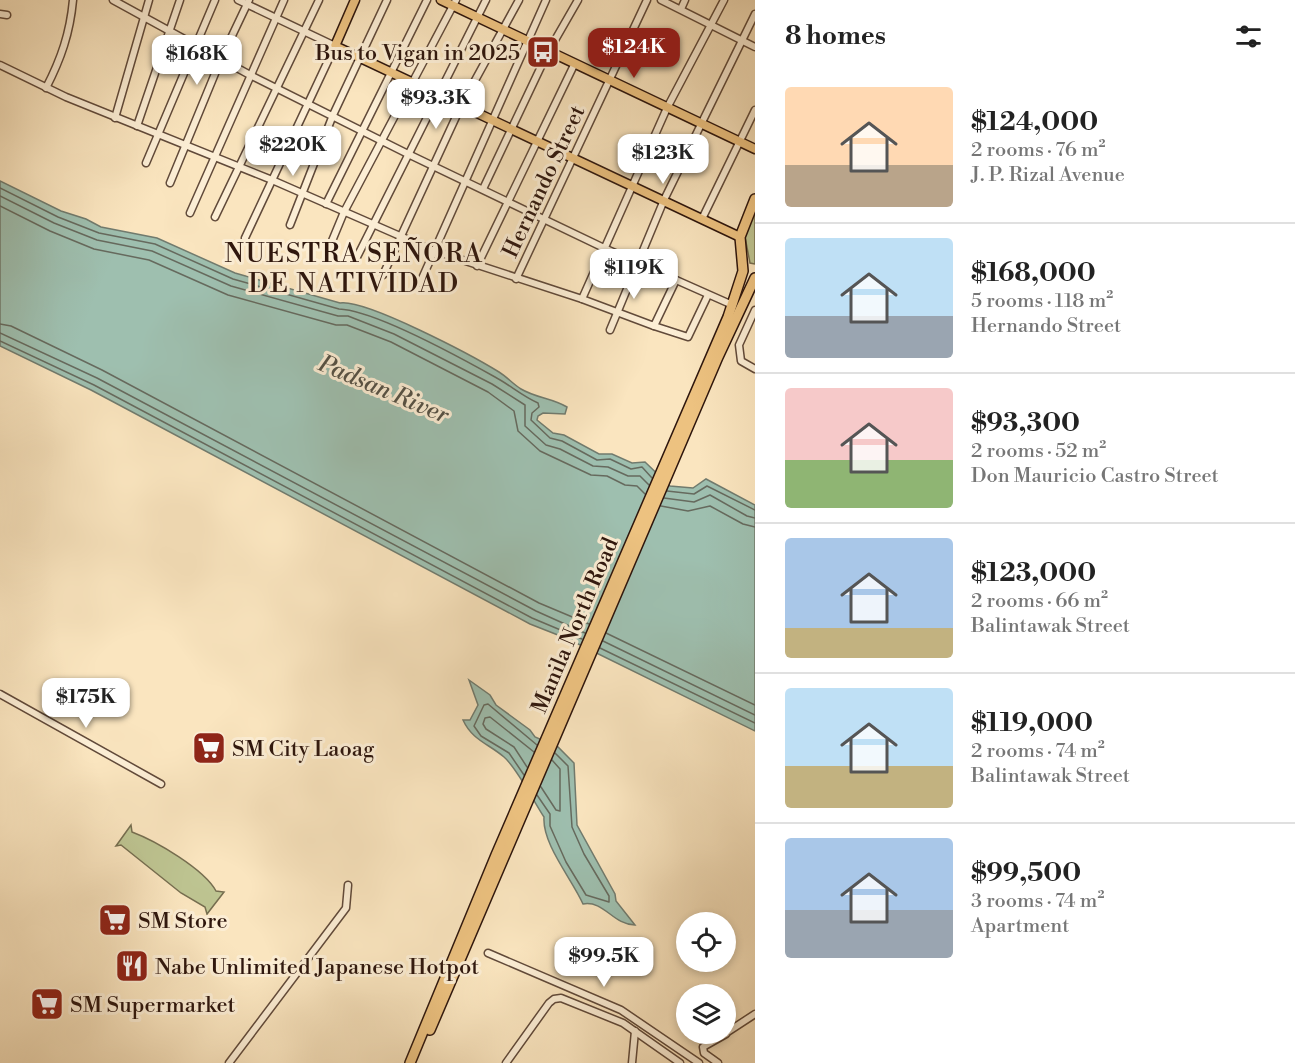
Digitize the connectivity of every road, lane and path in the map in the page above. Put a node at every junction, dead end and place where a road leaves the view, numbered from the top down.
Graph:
1 (73, 0) edge
2 (149, 0) edge
3 (180, 0) edge
4 (215, 0) edge
5 (238, 0) edge
6 (284, 0) edge
7 (319, 0) edge
8 (355, 0) edge
9 (387, 0) edge
10 (427, 0) edge
11 (441, 0) edge
12 (486, 0) edge
13 (519, 0) edge
14 (546, 0) edge
15 (578, 0) edge
16 (647, 0) edge
17 (661, 0) edge
18 (685, 0) edge
19 (724, 0) edge
20 (116, 1) edge
21 (248, 2) edge
22 (454, 3) edge
23 (681, 9) junction
24 (755, 14) edge
25 (143, 16) junction
26 (477, 17) junction
27 (276, 18) junction
28 (712, 25) junction
29 (168, 30) junction
30 (502, 30) junction
31 (303, 31) junction
32 (741, 41) junction
33 (527, 42) junction
34 (195, 44) junction
35 (335, 46) junction
36 (755, 47) edge
37 (548, 52) junction
38 (359, 57) junction
39 (221, 59) junction
40 (0, 65) edge
41 (574, 65) junction
42 (391, 71) junction
43 (250, 75) junction
44 (412, 82) junction
45 (610, 82) junction
46 (46, 88) junction
47 (277, 89) junction
48 (438, 94) junction
49 (308, 104) junction
50 (461, 106) junction
51 (666, 108) junction
52 (755, 110) edge
53 (333, 115) junction
54 (116, 118) junction
55 (492, 120) junction
56 (700, 123) junction
57 (137, 126) junction
58 (512, 129) junction
59 (362, 130) junction
60 (158, 135) junction
61 (381, 140) junction
62 (537, 141) junction
63 (741, 142) junction
64 (185, 146) junction
65 (755, 149) edge
66 (408, 154) junction
67 (213, 157) junction
68 (574, 158) junction
69 (146, 163) dead end
70 (432, 165) junction
71 (240, 167) junction
72 (272, 180) junction
73 (464, 181) junction
74 (170, 183) dead end
75 (633, 185) junction
76 (483, 189) junction
77 (302, 194) junction
78 (664, 200) junction
79 (755, 200) edge
80 (508, 202) junction
81 (326, 204) junction
82 (344, 212) junction
83 (189, 213) dead end
84 (214, 217) dead end
85 (702, 219) junction
86 (545, 220) junction
87 (290, 225) dead end
88 (372, 225) junction
89 (399, 237) junction
90 (740, 237) junction
91 (245, 238) dead end
92 (604, 248) junction
93 (432, 250) junction
94 (327, 253) dead end
95 (356, 259) dead end
96 (637, 262) junction
97 (477, 266) junction
98 (383, 275) dead end
99 (755, 278) edge
100 (516, 279) junction
101 (676, 280) junction
102 (420, 283) dead end
103 (708, 295) junction
104 (582, 299) junction
105 (728, 303) dead end
106 (741, 309) dead end
107 (617, 311) junction
108 (754, 312) edge
109 (654, 326) junction
110 (610, 330) dead end
111 (715, 355) junction
112 (755, 369) edge
113 (0, 694) edge
114 (161, 784) dead end
115 (348, 885) dead end
116 (488, 952) dead end
117 (456, 960) junction
118 (755, 1014) edge
119 (736, 1026) edge
120 (635, 1031) junction
121 (708, 1044) edge
122 (229, 1063) edge
123 (410, 1063) edge
124 (416, 1063) edge
125 (506, 1063) edge
126 (632, 1063) edge
127 (680, 1063) edge
128 (699, 1063) edge
129 (718, 1063) edge

1 - 46 street
2 - 25 street
3 - 29 street
4 - 34 street
5 - 21 street
6 - 27 street
7 - 31 street
8 - 35 main road
9 - 38 street
10 - 42 street
11 - 22 main road
12 - 26 street
13 - 30 street
14 - 33 street
15 - 37 street
16 - 45 street, Hernando Street
17 - 23 street
18 - 23 street
19 - 28 street
20 - 25 street
21 - 27 street
21 - 39 street
22 - 26 main road
22 - 44 street
23 - 28 street
24 - 32 street
25 - 29 street
25 - 54 street
26 - 30 main road
26 - 48 street
27 - 31 street
27 - 43 street
28 - 32 street
28 - 51 street
29 - 34 street
29 - 57 street
30 - 33 main road
30 - 50 street
31 - 35 street
31 - 47 street
32 - 36 street
32 - 56 street
33 - 37 main road
33 - 55 street
34 - 39 street
34 - 60 street
35 - 38 main road
35 - 49 street
37 - 41 main road
37 - 58 street
38 - 42 main road
38 - 53 street
39 - 43 street
39 - 64 street
40 - 46 street
41 - 45 main road
41 - 62 street
42 - 44 main road
42 - 59 street
43 - 47 street
43 - 67 street
44 - 48 main road
44 - 61 street
45 - 51 main road
45 - 68 street, Hernando Street
46 - 54 street
47 - 49 street
47 - 71 street
48 - 50 main road
48 - 66 street
49 - 53 street
49 - 72 street
50 - 55 main road
50 - 70 street
51 - 56 main road
51 - 75 street
52 - 63 street
53 - 59 street
53 - 77 street
54 - 57 street
55 - 58 main road
55 - 73 street
56 - 63 main road
56 - 78 street
57 - 60 street
58 - 62 main road
58 - 76 street
59 - 61 street
59 - 81 street
60 - 64 street
60 - 69 street
61 - 66 street
61 - 82 street
62 - 68 main road
62 - 80 street
63 - 65 main road
63 - 85 street
64 - 67 street
64 - 74 street
66 - 70 street
66 - 88 street
67 - 71 street
67 - 83 street
68 - 75 main road
68 - 86 street, Hernando Street
70 - 73 street
70 - 89 street
71 - 72 street
71 - 84 street
72 - 77 street
72 - 91 street
73 - 76 street
73 - 93 street
75 - 78 main road
75 - 92 street
76 - 80 street
77 - 81 street
77 - 87 street
78 - 85 main road
78 - 96 street
79 - 90 highway, Manila North Road
80 - 86 street
80 - 97 street
81 - 82 street
82 - 88 street
82 - 94 street
85 - 90 main road
86 - 92 street
86 - 100 street, Hernando Street
88 - 89 street
88 - 95 street
89 - 93 street
89 - 98 street
90 - 111 highway, Manila North Road
92 - 96 street
92 - 104 street
93 - 97 street
93 - 102 street
96 - 101 street
96 - 107 street
97 - 100 street
99 - 111 highway, Manila North Road
100 - 104 street
101 - 103 street
101 - 109 street
103 - 105 street
103 - 109 street
104 - 107 street
106 - 108 street
107 - 109 street
107 - 110 street
108 - 112 street
111 - 117 highway, Manila North Road
113 - 114 street
115 - 122 street
116 - 128 street
117 - 123 highway, Manila North Road
117 - 124 highway, Manila North Road
118 - 119 street
120 - 125 street
120 - 126 street
120 - 127 street
121 - 129 street

